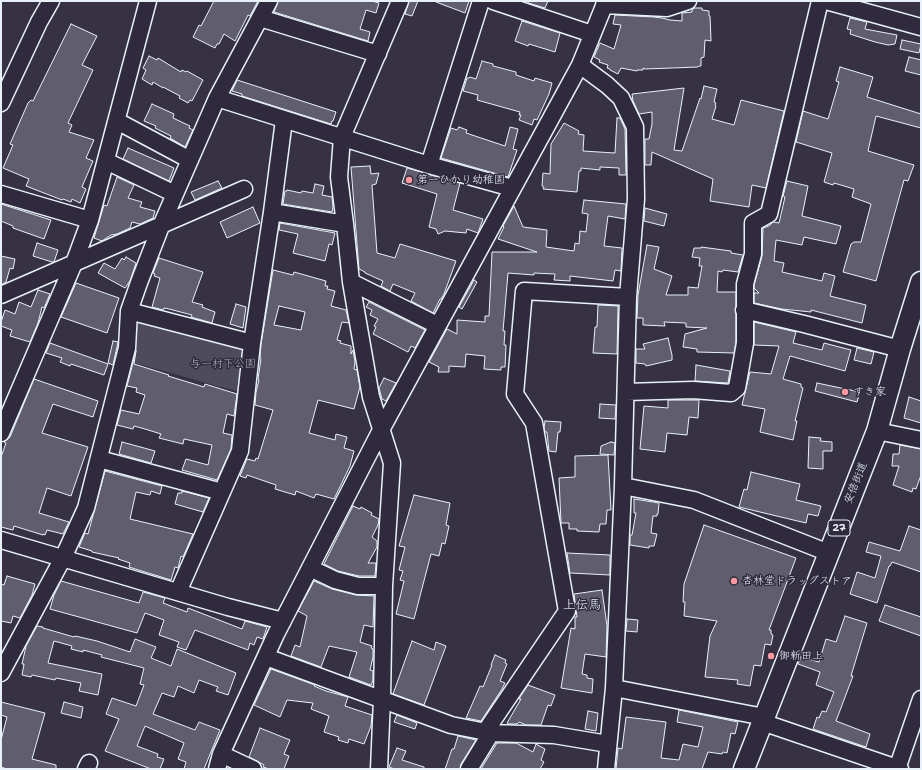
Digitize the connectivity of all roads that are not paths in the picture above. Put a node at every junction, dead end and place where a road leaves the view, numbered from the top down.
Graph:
1 (51, 1) edge
2 (148, 1) edge
3 (269, 1) edge
4 (400, 1) edge
5 (481, 1) edge
6 (493, 1) edge
7 (688, 1) edge
8 (820, 1) edge
9 (826, 1) edge
10 (605, 3) edge
11 (260, 18) junction
12 (921, 27) edge
13 (592, 34) junction
14 (378, 54) junction
15 (580, 65) junction
16 (217, 98) junction
17 (1, 103) edge
18 (284, 120) junction
19 (116, 121) junction
20 (342, 137) junction
21 (190, 160) junction
22 (106, 161) junction
23 (429, 165) junction
24 (512, 188) junction
25 (244, 189) dead end
26 (1, 194) edge
27 (175, 194) junction
28 (272, 212) junction
29 (90, 220) junction
30 (345, 224) junction
31 (161, 226) junction
32 (74, 263) junction
33 (351, 282) junction
34 (921, 282) edge
35 (1, 295) edge
36 (628, 297) junction
37 (744, 310) junction
38 (129, 311) junction
39 (437, 325) junction
40 (252, 343) junction
41 (900, 349) junction
42 (626, 392) junction
43 (381, 430) junction
44 (876, 432) junction
45 (1, 433) edge
46 (921, 440) edge
47 (99, 459) junction
48 (623, 486) junction
49 (222, 492) junction
50 (1, 540) edge
51 (829, 553) junction
52 (63, 558) junction
53 (310, 568) junction
54 (384, 586) junction
55 (178, 592) junction
56 (283, 621) junction
57 (266, 657) junction
58 (1, 672) edge
59 (614, 688) junction
60 (382, 699) junction
61 (921, 699) edge
62 (763, 720) junction
63 (488, 733) junction
64 (608, 744) junction
65 (219, 761) edge
66 (253, 769) edge
67 (379, 769) edge
68 (469, 769) edge
69 (606, 769) edge
70 (744, 769) edge
71 (898, 769) edge

1 - 17 street
2 - 19 street
3 - 11 street
4 - 14 street
5 - 23 street
6 - 13 street
7 - 10 street
8 - 37 street
9 - 12 street
10 - 13 street
11 - 14 street
11 - 16 street
13 - 15 street
14 - 20 street
15 - 24 street
15 - 36 street
16 - 18 street
16 - 21 street
18 - 20 street
18 - 28 street
19 - 21 street
19 - 22 street
20 - 23 street
20 - 30 street
21 - 27 street
22 - 27 street
22 - 29 street
23 - 24 street
24 - 39 street
25 - 31 street
26 - 29 street
27 - 31 street
28 - 30 street
28 - 40 street
29 - 32 street
30 - 33 street
31 - 32 street
31 - 38 street
32 - 35 street
32 - 45 street
33 - 39 street
33 - 43 street
34 - 41 main road, 安倍街道 / 27
36 - 42 street
36 - 63 street
37 - 41 street
37 - 42 street
38 - 40 street
38 - 47 street
39 - 43 street
40 - 49 street
41 - 44 main road, 安倍街道 / 27
42 - 48 street
43 - 53 street
43 - 54 street
44 - 46 street
44 - 51 main road, 安倍街道 / 27
47 - 49 street
47 - 52 street
48 - 51 street
48 - 59 street
49 - 55 street
50 - 52 street
51 - 62 main road, 安倍街道 / 27
52 - 55 street
52 - 58 street
53 - 54 street
53 - 56 street
54 - 60 street
55 - 56 street
56 - 57 street
57 - 60 street
57 - 65 street
59 - 62 street
59 - 64 street
60 - 63 street
60 - 67 street
61 - 71 street
62 - 70 main road, 安倍街道 / 27
62 - 71 street
63 - 64 street
63 - 68 street
64 - 69 street
65 - 66 street

